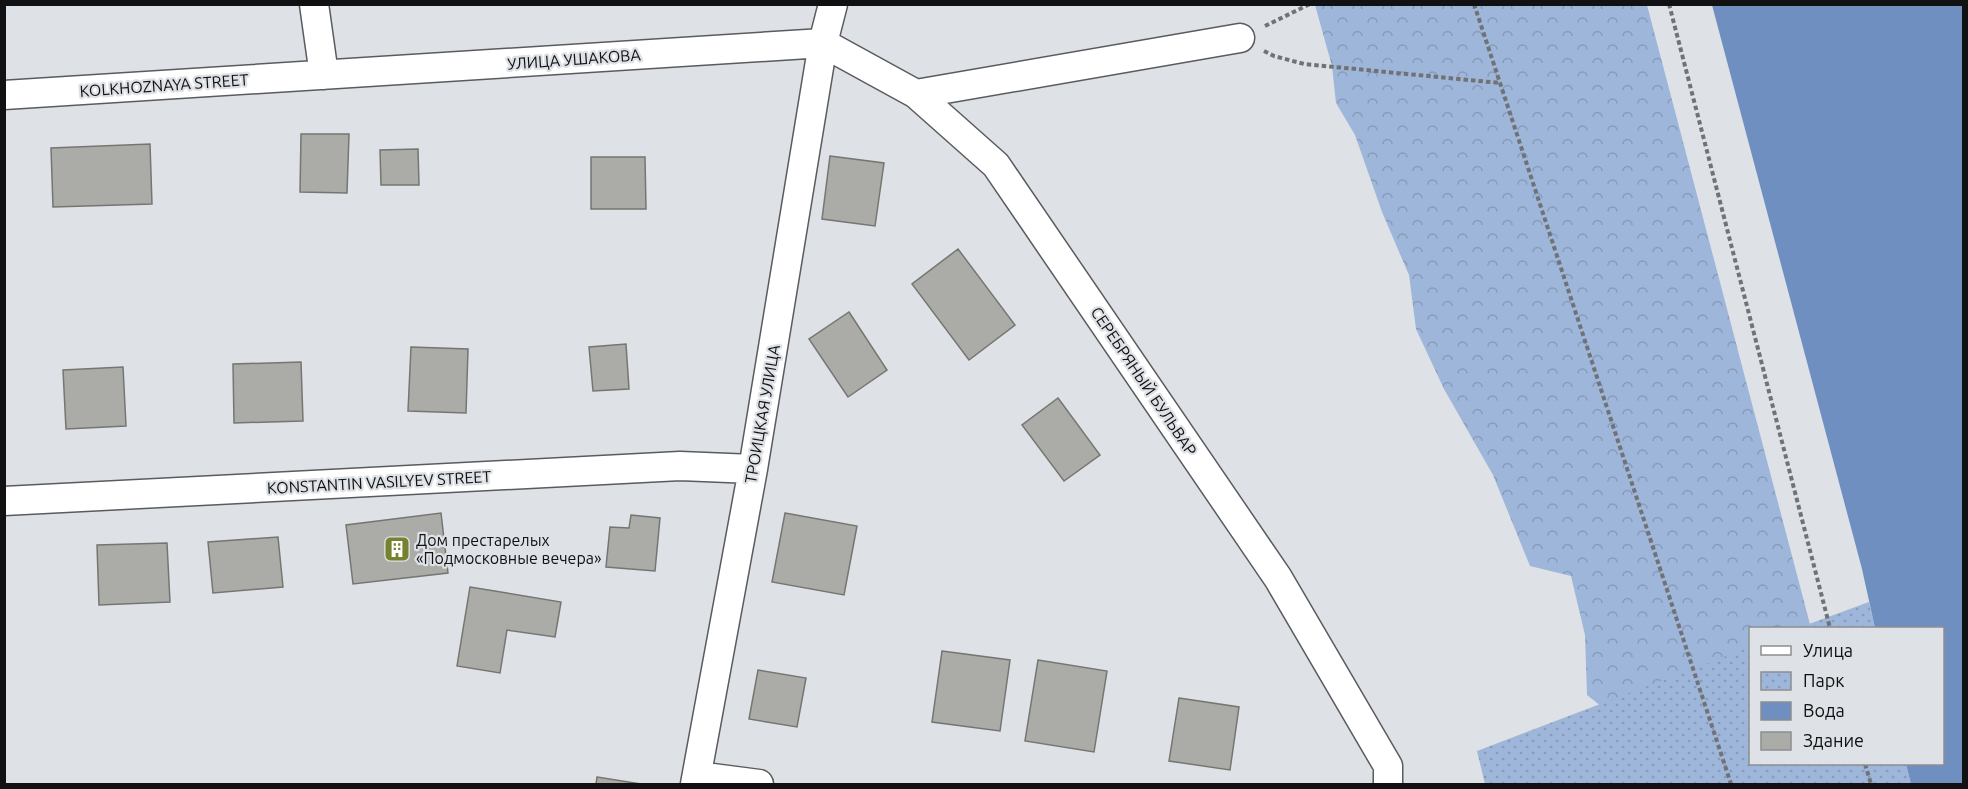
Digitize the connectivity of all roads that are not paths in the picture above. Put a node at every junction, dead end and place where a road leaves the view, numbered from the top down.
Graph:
1 (314, 4) edge
2 (833, 4) edge
3 (1240, 38) road end
4 (823, 43) junction
5 (324, 75) junction
6 (916, 93) junction
7 (4, 96) edge
8 (753, 469) junction
9 (4, 501) edge
10 (696, 780) edge
11 (759, 784) edge
12 (1388, 784) edge

1 - 5 street
2 - 4 street, ТРОИЦКАЯ УЛИЦА
3 - 6 street
4 - 5 street, УЛИЦА УШАКОВА
4 - 6 street, СЕРЕБРЯНЫЙ БУЛЬВАР
4 - 8 street, ТРОИЦКАЯ УЛИЦА
5 - 7 street, KOLKHOZNAYA STREET
6 - 12 street, СЕРЕБРЯНЫЙ БУЛЬВАР
8 - 9 street, KONSTANTIN VASILYEV STREET
8 - 10 street, ТРОИЦКАЯ УЛИЦА
10 - 11 street

